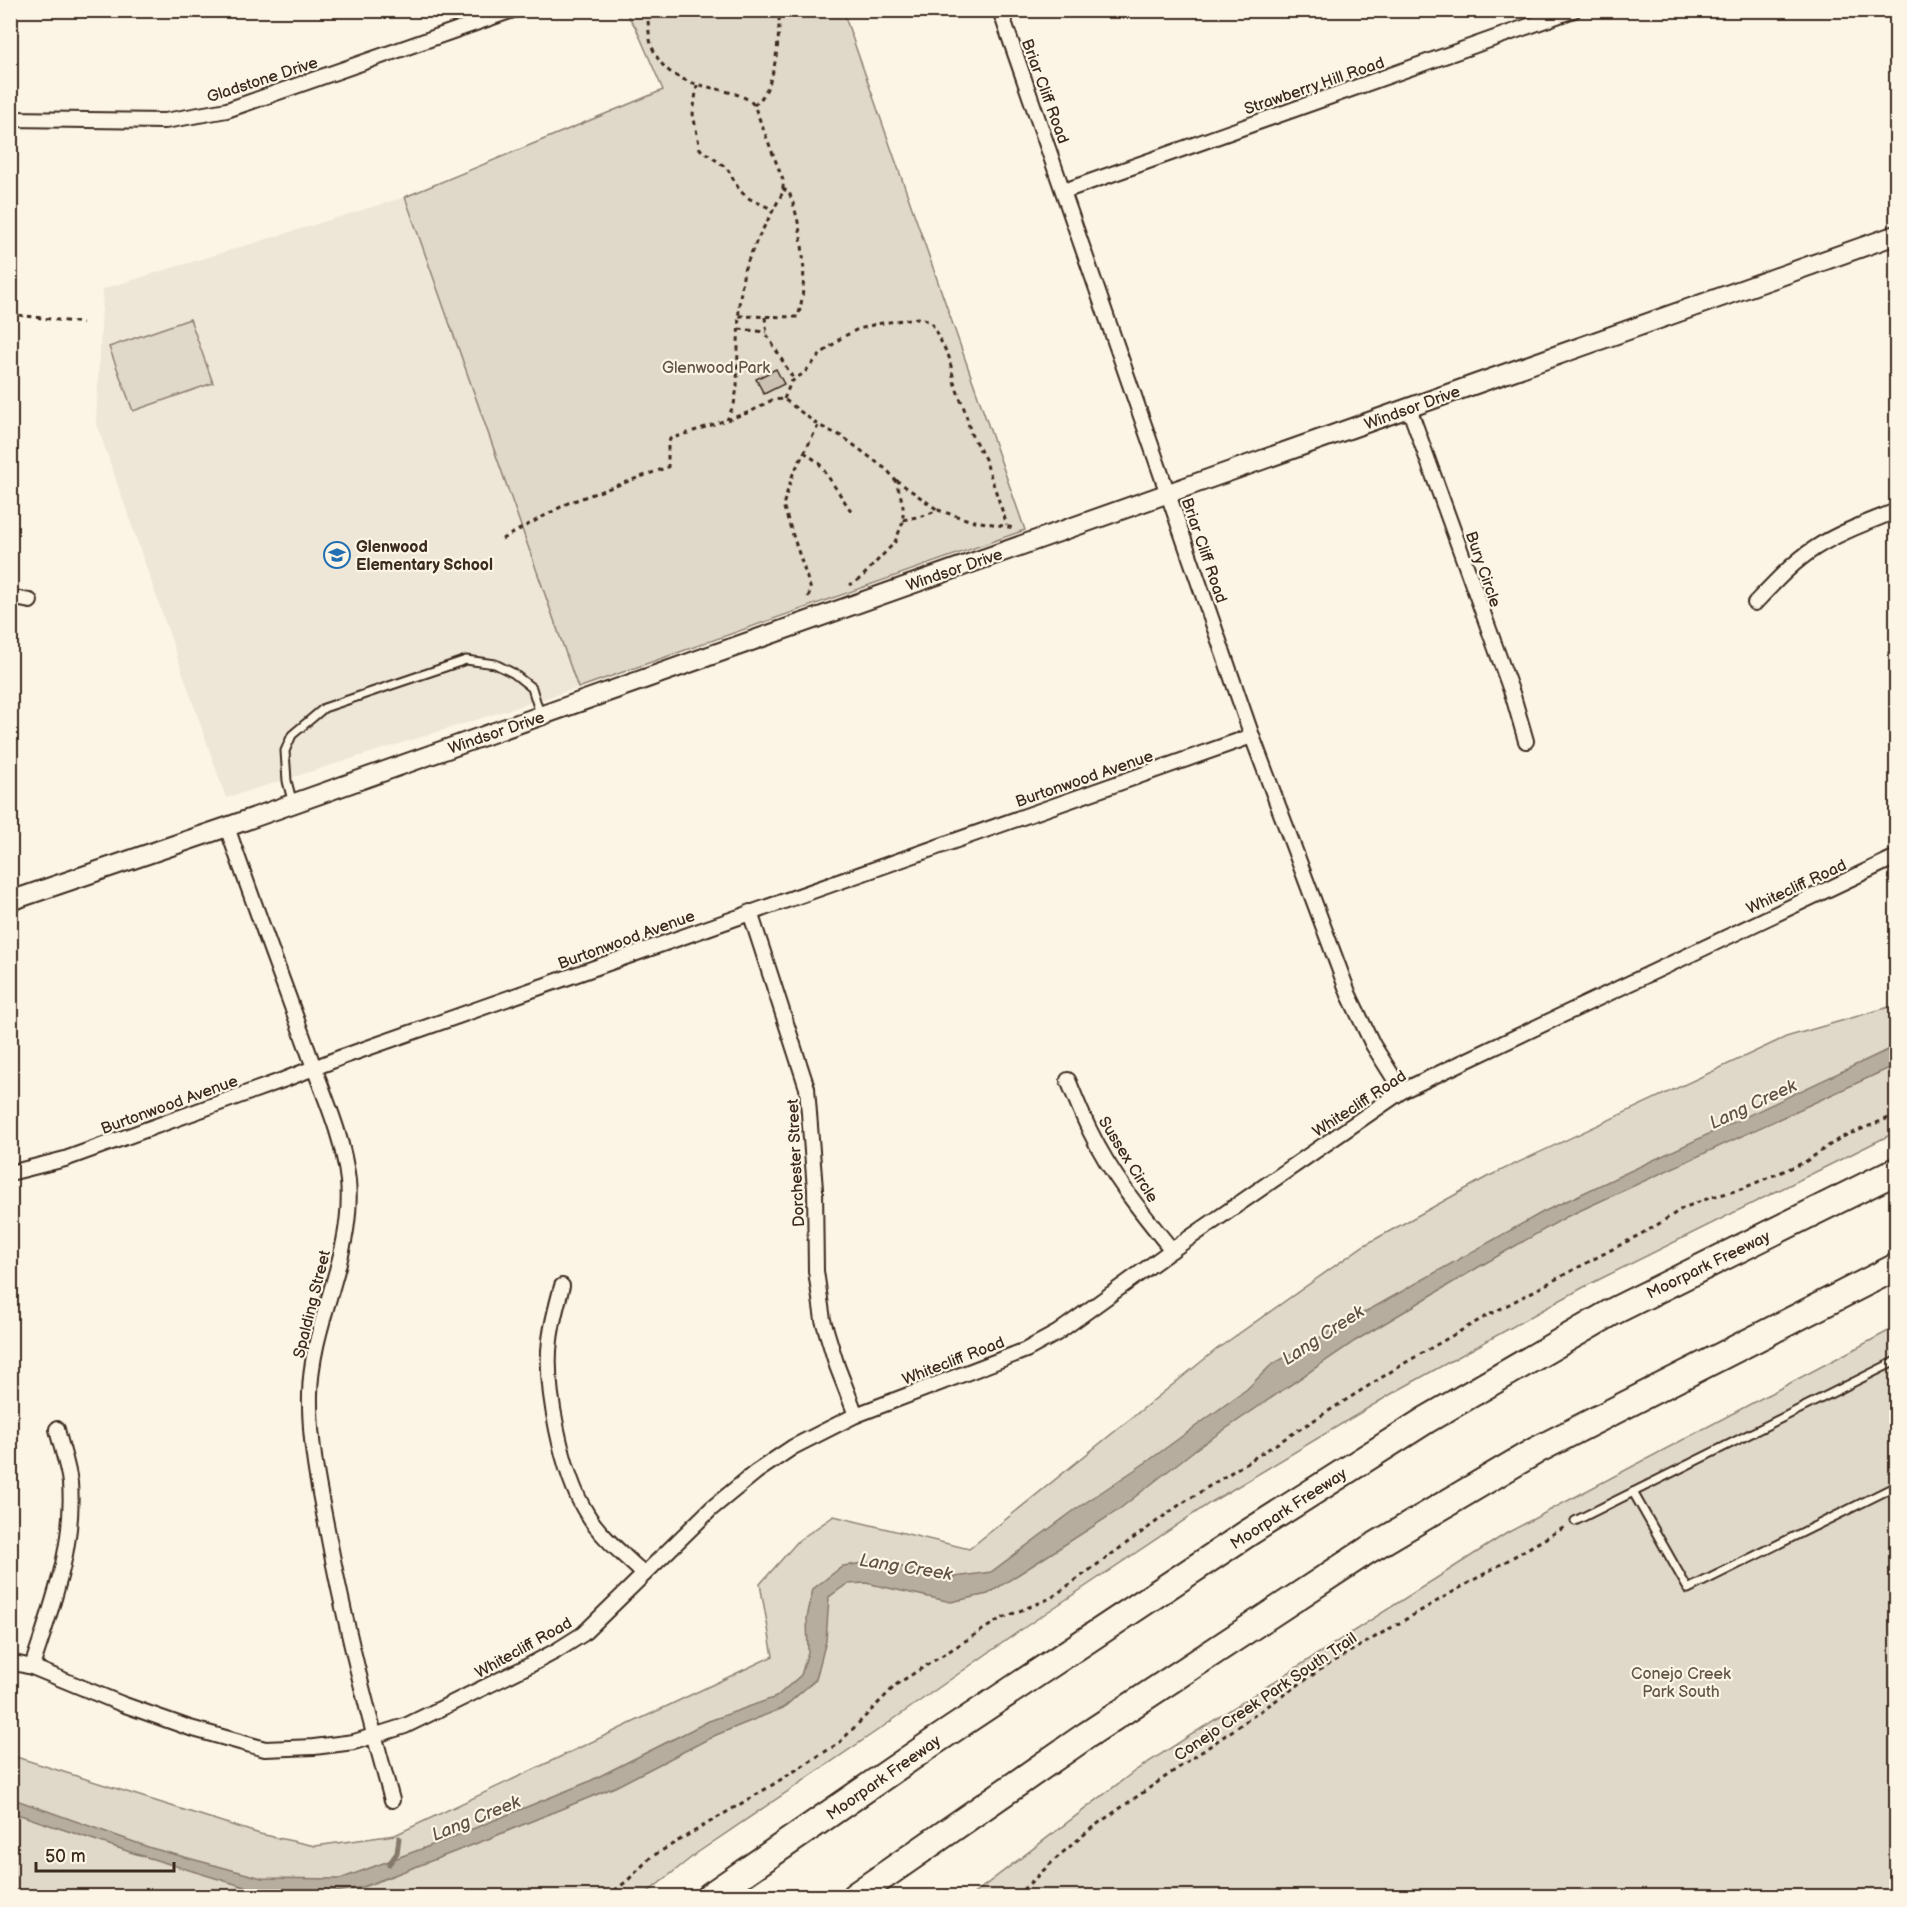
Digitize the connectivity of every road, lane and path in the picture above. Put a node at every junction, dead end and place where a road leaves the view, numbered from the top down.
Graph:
1 (513, 10) edge
2 (779, 10) edge
3 (1000, 10) edge
4 (1574, 10) edge
5 (648, 21) dead end
6 (697, 85) junction
7 (754, 105) junction
8 (10, 119) edge
9 (783, 189) junction
10 (1064, 191) junction
11 (774, 210) junction
12 (1896, 235) edge
13 (10, 314) edge
14 (739, 316) junction
15 (765, 317) junction
16 (82, 323) dead end
17 (740, 329) junction
18 (767, 332) junction
19 (794, 380) junction
20 (784, 399) junction
21 (1409, 408) junction
22 (727, 420) junction
23 (818, 425) junction
24 (804, 452) junction
25 (894, 478) junction
26 (1169, 494) junction
27 (938, 510) junction
28 (1896, 511) edge
29 (853, 514) dead end
30 (903, 520) junction
31 (1006, 525) junction
32 (1017, 529) dead end
33 (502, 539) dead end
34 (844, 590) dead end
35 (10, 597) edge
36 (808, 597) dead end
37 (30, 601) dead end
38 (1755, 603) dead end
39 (541, 716) junction
40 (1252, 736) junction
41 (1526, 741) dead end
42 (294, 804) junction
43 (227, 827) junction
44 (1896, 857) edge
45 (10, 901) edge
46 (750, 912) junction
47 (314, 1069) junction
48 (1068, 1080) dead end
49 (1402, 1091) junction
50 (1896, 1115) edge
51 (1896, 1171) edge
52 (10, 1173) edge
53 (1172, 1251) junction
54 (1896, 1269) edge
55 (562, 1286) dead end
56 (1896, 1361) edge
57 (856, 1415) junction
58 (57, 1429) dead end
59 (1896, 1486) edge
60 (1633, 1492) junction
61 (1575, 1521) joint
62 (644, 1574) junction
63 (10, 1662) edge
64 (32, 1667) junction
65 (374, 1736) junction
66 (392, 1800) dead end
67 (607, 1896) edge
68 (710, 1896) edge
69 (855, 1896) edge
70 (1016, 1896) edge

1 - 8 street, Gladstone Drive
2 - 7 path
3 - 10 street, Briar Cliff Road
4 - 10 street, Strawberry Hill Road
5 - 6 path
6 - 7 path
6 - 11 path
7 - 9 path
9 - 11 path
9 - 15 path
10 - 26 street, Briar Cliff Road
11 - 14 path
12 - 21 street, Windsor Drive
13 - 16 path
14 - 15 path
14 - 17 path
15 - 18 path
17 - 18 path
17 - 22 path
18 - 19 path
19 - 20 path
19 - 31 path
20 - 22 path
20 - 23 path
21 - 26 street, Windsor Drive
21 - 41 street, Bury Circle
22 - 33 path
23 - 24 path
23 - 25 path
24 - 29 path
24 - 36 path
25 - 27 path
25 - 30 path
26 - 39 street, Windsor Drive
26 - 40 street, Briar Cliff Road
27 - 30 path
27 - 31 path
28 - 38 street
30 - 34 path
31 - 32 path
35 - 37 street
39 - 42 street, Windsor Drive
39 - 42 lane
40 - 46 street, Burtonwood Avenue
40 - 49 street, Briar Cliff Road
42 - 43 street, Windsor Drive
43 - 45 street, Windsor Drive
43 - 47 street, Spalding Street
44 - 49 street, Whitecliff Road
46 - 47 street, Burtonwood Avenue
46 - 57 street, Dorchester Street
47 - 52 street, Burtonwood Avenue
47 - 65 street, Spalding Street
48 - 53 street, Sussex Circle
49 - 53 street, Whitecliff Road
50 - 67 path
51 - 68 highway, Moorpark Freeway
53 - 57 street, Whitecliff Road
54 - 69 highway
55 - 62 street
56 - 60 lane
57 - 62 street, Whitecliff Road
58 - 64 street
59 - 60 lane
60 - 61 lane
61 - 70 path, Conejo Creek Park South Trail
62 - 65 street, Whitecliff Road
63 - 64 street, Whitecliff Road
64 - 65 street, Whitecliff Road
65 - 66 street, Spalding Street

